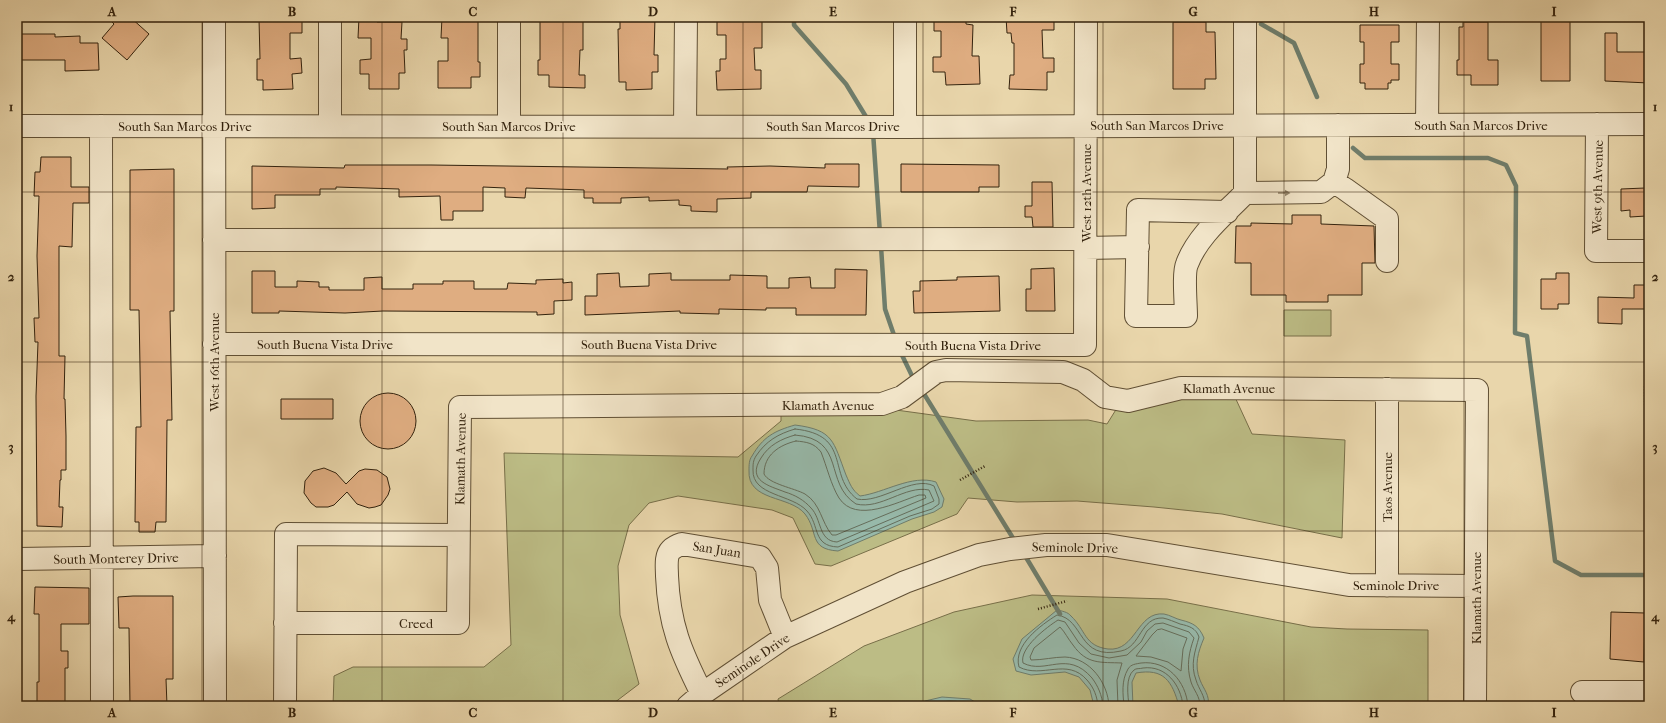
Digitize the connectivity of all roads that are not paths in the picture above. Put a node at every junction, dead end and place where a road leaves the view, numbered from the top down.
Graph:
1 (214, 17) edge
2 (330, 17) edge
3 (509, 17) edge
4 (686, 17) edge
5 (905, 17) edge
6 (1086, 17) edge
7 (1245, 17) edge
8 (1428, 17) edge
9 (1597, 124) junction
10 (1649, 124) edge
11 (509, 125) junction
12 (685, 125) junction
13 (1086, 125) junction
14 (1244, 125) junction
15 (1338, 125) junction
16 (1427, 125) junction
17 (17, 126) edge
18 (101, 126) junction
19 (214, 126) junction
20 (330, 126) junction
21 (905, 127) junction
22 (1334, 182) junction
23 (1245, 193) junction
24 (1227, 212) junction
25 (214, 240) junction
26 (1086, 244) junction
27 (1138, 247) junction
28 (1649, 251) edge
29 (1386, 261) dead end
30 (214, 344) junction
31 (1085, 345) joint
32 (1388, 389) junction
33 (458, 535) junction
34 (215, 556) junction
35 (102, 558) junction
36 (17, 559) edge
37 (1387, 586) junction
38 (1475, 586) junction
39 (285, 623) junction
40 (785, 637) junction
41 (1582, 692) dead end
42 (1649, 692) edge
43 (695, 700) edge
44 (102, 706) edge
45 (215, 706) edge
46 (285, 706) edge
47 (1475, 706) edge

1 - 19 street, West 16th Avenue
2 - 20 street
3 - 11 street
4 - 12 street
5 - 21 street
6 - 13 street, West 12th Avenue
7 - 14 street
8 - 16 street
9 - 10 street, South San Marcos Drive
9 - 16 street, South San Marcos Drive
9 - 28 street, West 9th Avenue
11 - 12 street, South San Marcos Drive
11 - 20 street, South San Marcos Drive
12 - 21 street, South San Marcos Drive
13 - 14 street, South San Marcos Drive
13 - 21 street, South San Marcos Drive
13 - 26 street, West 12th Avenue
14 - 15 street, South San Marcos Drive
14 - 23 street
15 - 16 street, South San Marcos Drive
15 - 22 street
17 - 18 street, South San Marcos Drive
18 - 19 street, South San Marcos Drive
18 - 35 street
19 - 20 street, South San Marcos Drive
19 - 25 street, West 16th Avenue
23 -> 22 street
22 - 29 street
23 - 24 street
24 - 27 street
24 - 27 street
25 - 26 street
25 - 30 street, West 16th Avenue
26 - 27 street
26 - 31 street, West 12th Avenue
30 - 31 street, South Buena Vista Drive
30 - 34 street, West 16th Avenue
32 - 33 street, Klamath Avenue
32 - 37 street, Taos Avenue
32 - 38 street, Klamath Avenue
33 - 39 street, Creed
33 - 39 street
34 - 35 street, South Monterey Drive
34 - 45 street, West 16th Avenue
35 - 36 street, South Monterey Drive
35 - 44 street
37 - 38 street, Seminole Drive
37 - 40 street, Seminole Drive
38 - 47 street, Klamath Avenue
39 - 46 street
40 - 43 street, Seminole Drive
40 - 43 street, San Juan
41 - 42 street

